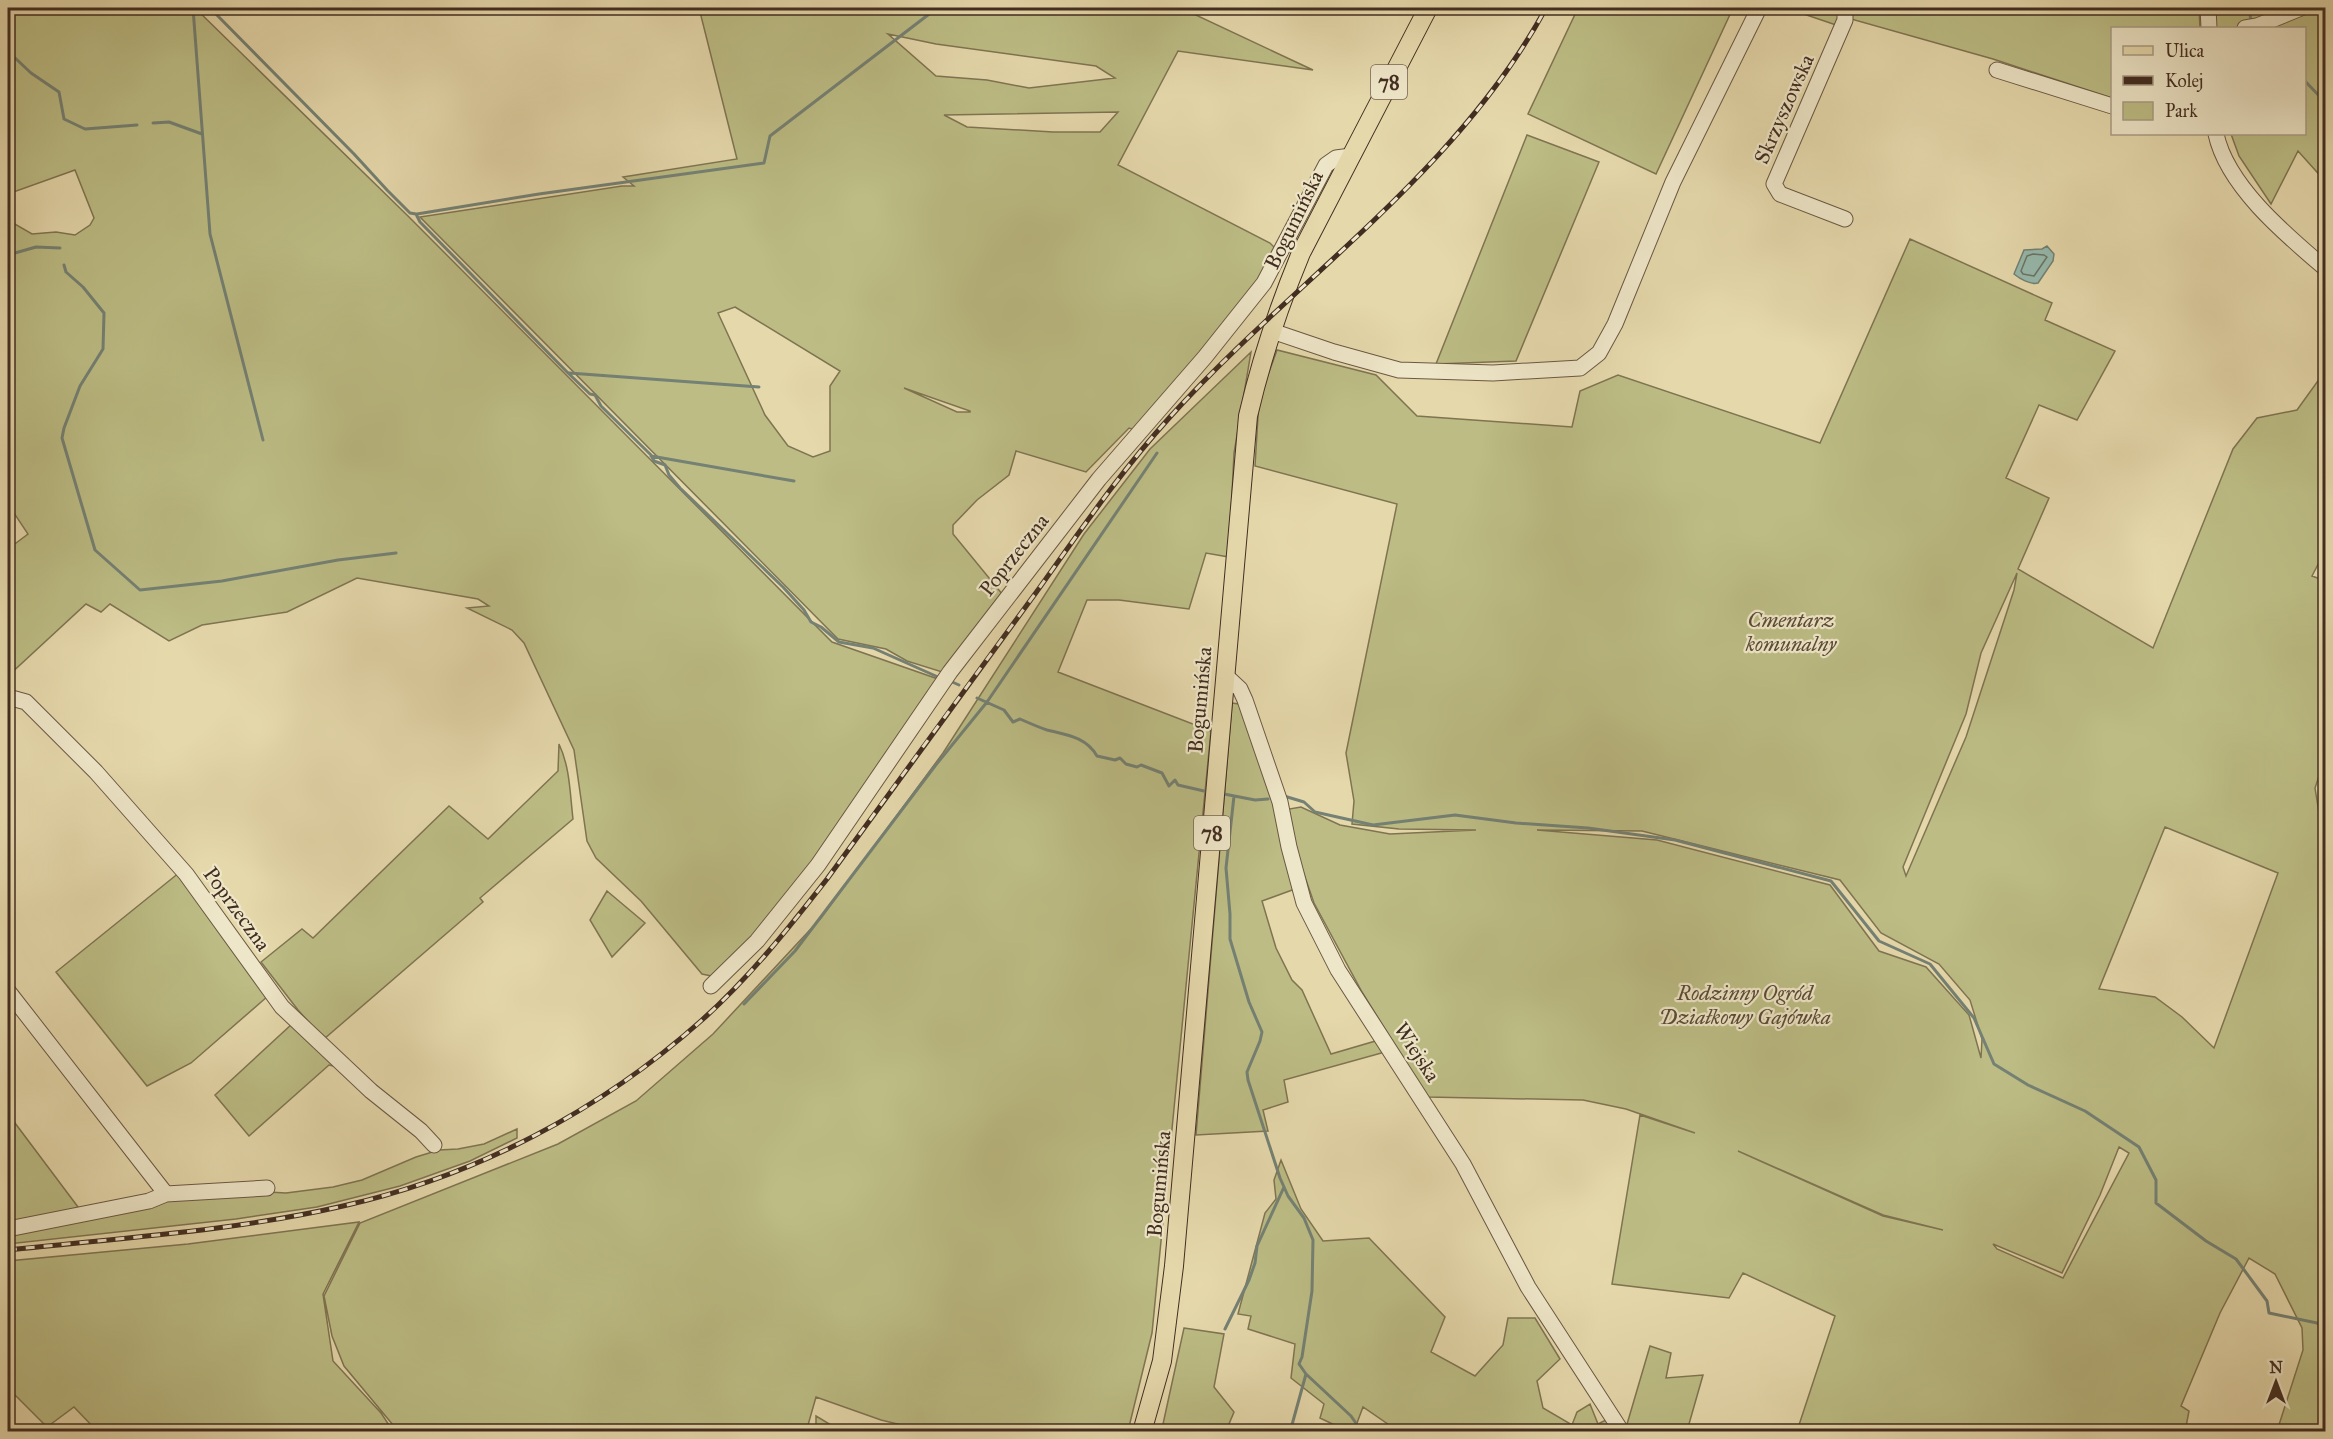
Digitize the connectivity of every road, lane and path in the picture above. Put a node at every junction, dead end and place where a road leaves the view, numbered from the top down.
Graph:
1 (1428, 8) edge
2 (1759, 8) edge
3 (1845, 8) edge
4 (2208, 8) edge
5 (2301, 8) edge
6 (2209, 27) edge
7 (2251, 27) edge
8 (1997, 70) dead end
9 (2111, 106) edge
10 (2212, 135) edge
11 (1351, 156) junction
12 (1845, 219) dead end
13 (2325, 269) edge
14 (1272, 331) junction
15 (1225, 675) junction
16 (8, 697) edge
17 (711, 986) dead end
18 (8, 991) edge
19 (434, 1145) dead end
20 (267, 1188) dead end
21 (166, 1194) junction
22 (8, 1229) edge
23 (1142, 1431) edge
24 (1622, 1431) edge

1 - 11 main road, Bogumińska / 78
2 - 14 street
3 - 12 street, Skrzyszowska
4 - 6 street
5 - 7 street
8 - 9 street
10 - 13 street
11 - 14 main road, Bogumińska / 78
11 - 17 street, Poprzeczna
14 - 15 main road, Bogumińska / 78
15 - 23 main road, Bogumińska / 78
15 - 24 street, Wiejska
16 - 19 street, Poprzeczna
18 - 21 street
20 - 21 street
21 - 22 street

